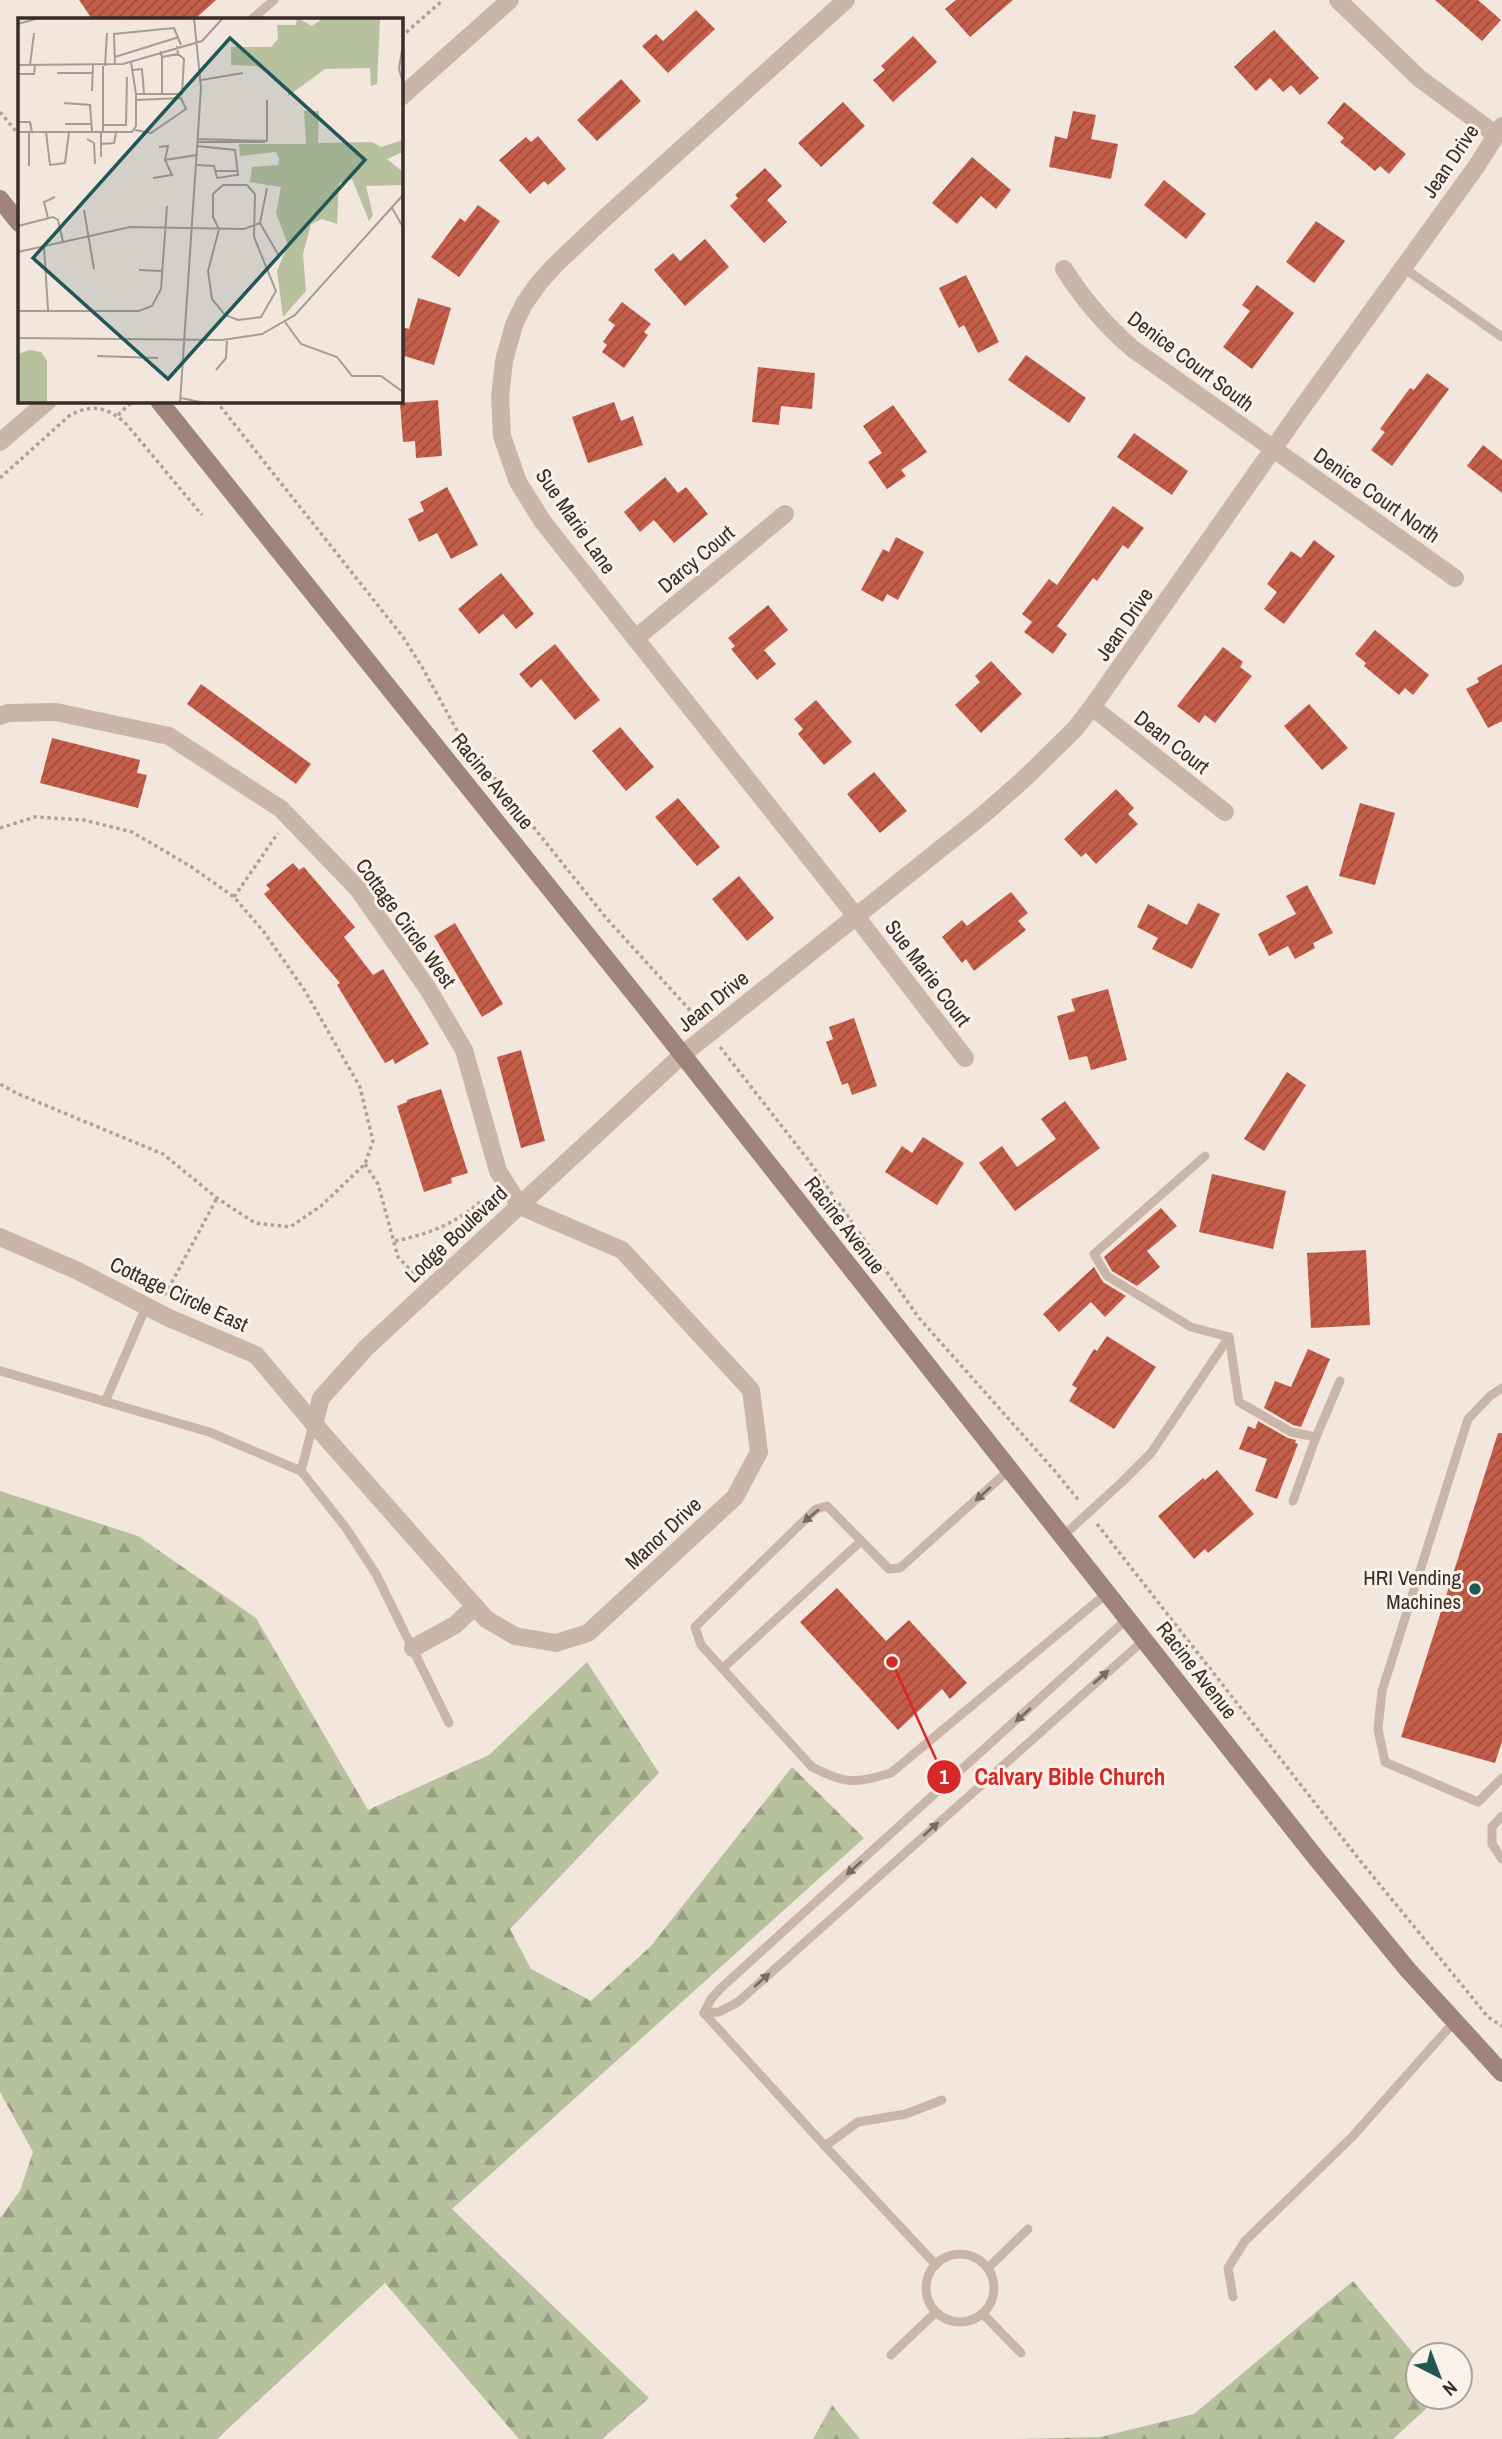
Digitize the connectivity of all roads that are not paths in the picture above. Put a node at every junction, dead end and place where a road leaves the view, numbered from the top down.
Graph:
1 (274, 0) edge
2 (510, 0) edge
3 (846, 0) edge
4 (1338, 0) edge
5 (253, 18) edge
6 (402, 96) edge
7 (1499, 130) edge
8 (0, 199) edge
9 (18, 222) edge
10 (1404, 268) junction
11 (1065, 269) dead end
12 (1502, 337) edge
13 (47, 402) edge
14 (160, 402) edge
15 (0, 442) edge
16 (1272, 450) junction
17 (785, 514) dead end
18 (1455, 578) dead end
19 (636, 638) junction
20 (1092, 707) junction
21 (0, 716) edge
22 (1225, 812) dead end
23 (855, 915) junction
24 (682, 1055) junction
25 (965, 1058) dead end
26 (1205, 1156) dead end
27 (514, 1212) junction
28 (0, 1237) edge
29 (151, 1309) junction
30 (1229, 1337) junction
31 (1, 1371) edge
32 (1340, 1381) dead end
33 (1502, 1388) edge
34 (105, 1402) junction
35 (314, 1424) junction
36 (1316, 1437) junction
37 (1011, 1469) junction
38 (301, 1471) junction
39 (1293, 1501) dead end
40 (1063, 1536) junction
41 (861, 1541) junction
42 (1107, 1593) junction
43 (475, 1606) junction
44 (1128, 1619) junction
45 (1144, 1640) junction
46 (413, 1648) junction
47 (723, 1668) junction
48 (449, 1723) dead end
49 (1502, 1778) edge
50 (1502, 1816) edge
51 (1502, 1859) edge
52 (704, 2013) junction
53 (1454, 2022) junction
54 (1502, 2073) edge
55 (942, 2100) dead end
56 (825, 2146) junction
57 (1028, 2229) dead end
58 (936, 2264) junction
59 (988, 2269) junction
60 (1233, 2297) dead end
61 (936, 2312) junction
62 (983, 2314) junction
63 (1021, 2353) dead end
64 (891, 2355) dead end

1 - 5 lane
2 - 6 street
3 - 19 street, Sue Marie Lane
4 - 7 street
7 - 10 street, Jean Drive
8 - 9 main road
10 - 12 lane
10 - 16 street, Jean Drive
11 - 16 street, Denice Court South
13 - 15 street
14 - 24 main road, Racine Avenue
16 - 18 street, Denice Court North
16 - 20 street, Jean Drive
17 - 19 street, Darcy Court
19 - 23 street, Sue Marie Lane
20 - 22 street, Dean Court
20 - 23 street, Jean Drive
21 - 27 street, Cottage Circle West
23 - 24 street, Jean Drive
23 - 25 street, Sue Marie Court
24 - 27 street, Lodge Boulevard
24 - 37 main road, Racine Avenue
26 - 30 lane
27 - 35 street, Lodge Boulevard
27 - 43 street, Manor Drive
28 - 29 street, Cottage Circle East
29 - 34 lane
29 - 35 street, Cottage Circle East
30 - 36 lane
30 - 40 lane
31 - 34 lane
32 - 36 lane
33 - 49 lane
34 - 38 lane
35 - 38 lane, Lodge Boulevard
35 - 43 street, Manor Drive
36 - 39 lane
37 - 40 main road, Racine Avenue
37 -> 41 lane
38 - 46 lane
40 - 42 main road, Racine Avenue
41 - 47 lane
41 -> 47 lane
42 - 44 main road, Racine Avenue
42 - 47 lane
43 - 46 street
44 - 45 main road, Racine Avenue
44 -> 52 lane
52 -> 45 lane
45 - 53 main road, Racine Avenue
46 - 48 lane
50 - 51 lane
52 - 56 lane
53 - 54 main road, Racine Avenue
53 - 60 lane
55 - 56 lane
56 - 58 lane
57 - 59 lane
58 - 59 lane
58 - 61 lane
59 - 62 lane
61 - 62 lane
61 - 64 lane
62 - 63 lane

